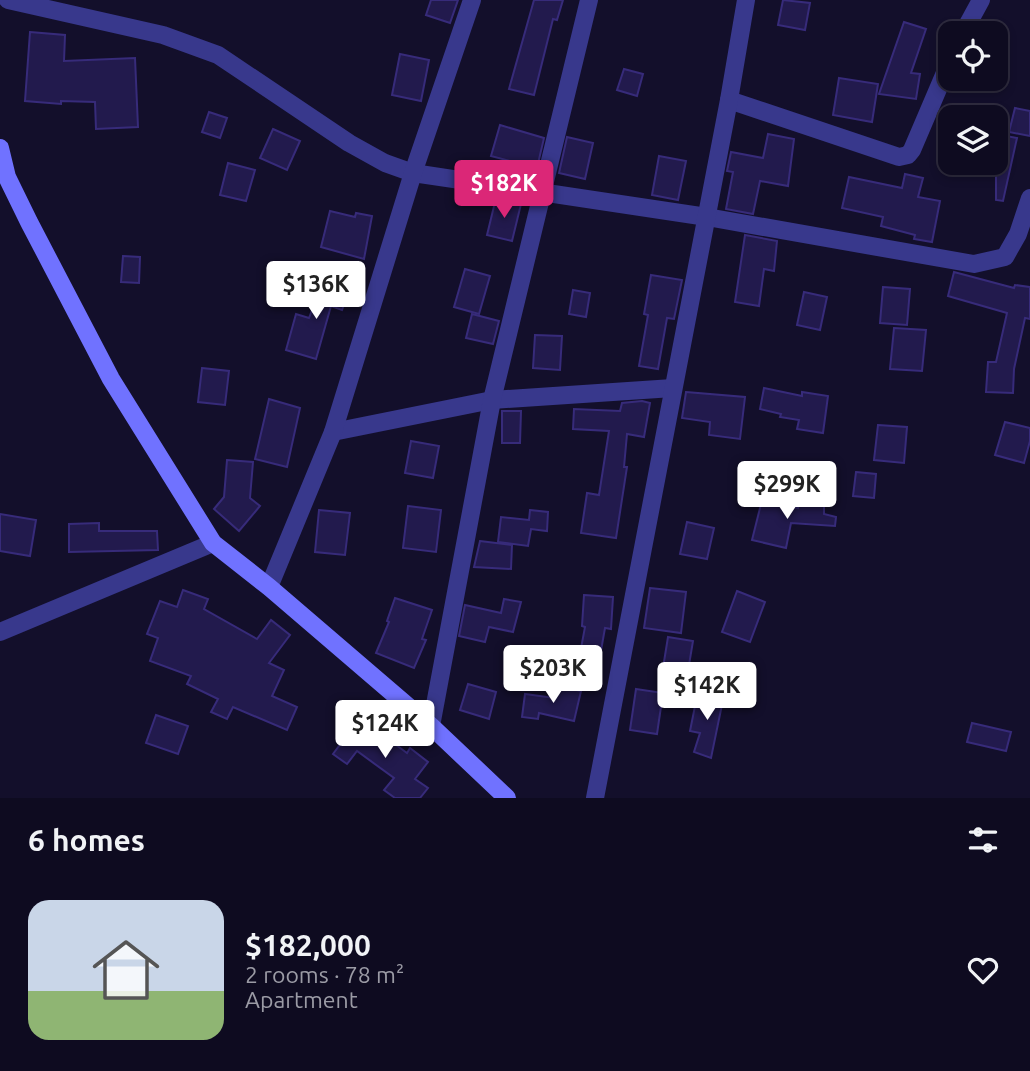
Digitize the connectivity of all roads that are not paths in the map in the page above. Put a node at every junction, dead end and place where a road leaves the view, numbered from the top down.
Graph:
1 (8, 0) edge
2 (472, 0) edge
3 (589, 0) edge
4 (746, 0) edge
5 (981, 0) edge
6 (970, 21) edge
7 (938, 89) edge
8 (729, 100) junction
9 (0, 148) edge
10 (412, 173) junction
11 (543, 191) junction
12 (1030, 198) edge
13 (707, 217) junction
14 (673, 388) junction
15 (492, 400) junction
16 (333, 432) junction
17 (213, 543) junction
18 (269, 587) junction
19 (0, 632) edge
20 (431, 726) junction
21 (507, 798) edge
22 (595, 798) edge

1 - 10 street
2 - 10 street
3 - 11 street
4 - 8 street
5 - 6 street
7 - 8 street
8 - 13 street
9 - 17 main road
10 - 11 street
10 - 16 street
11 - 13 street
11 - 15 street
12 - 13 street
13 - 14 street
14 - 15 street
14 - 22 street
15 - 16 street
15 - 20 street
16 - 18 street
17 - 18 main road
17 - 19 street
18 - 20 main road
20 - 21 main road

